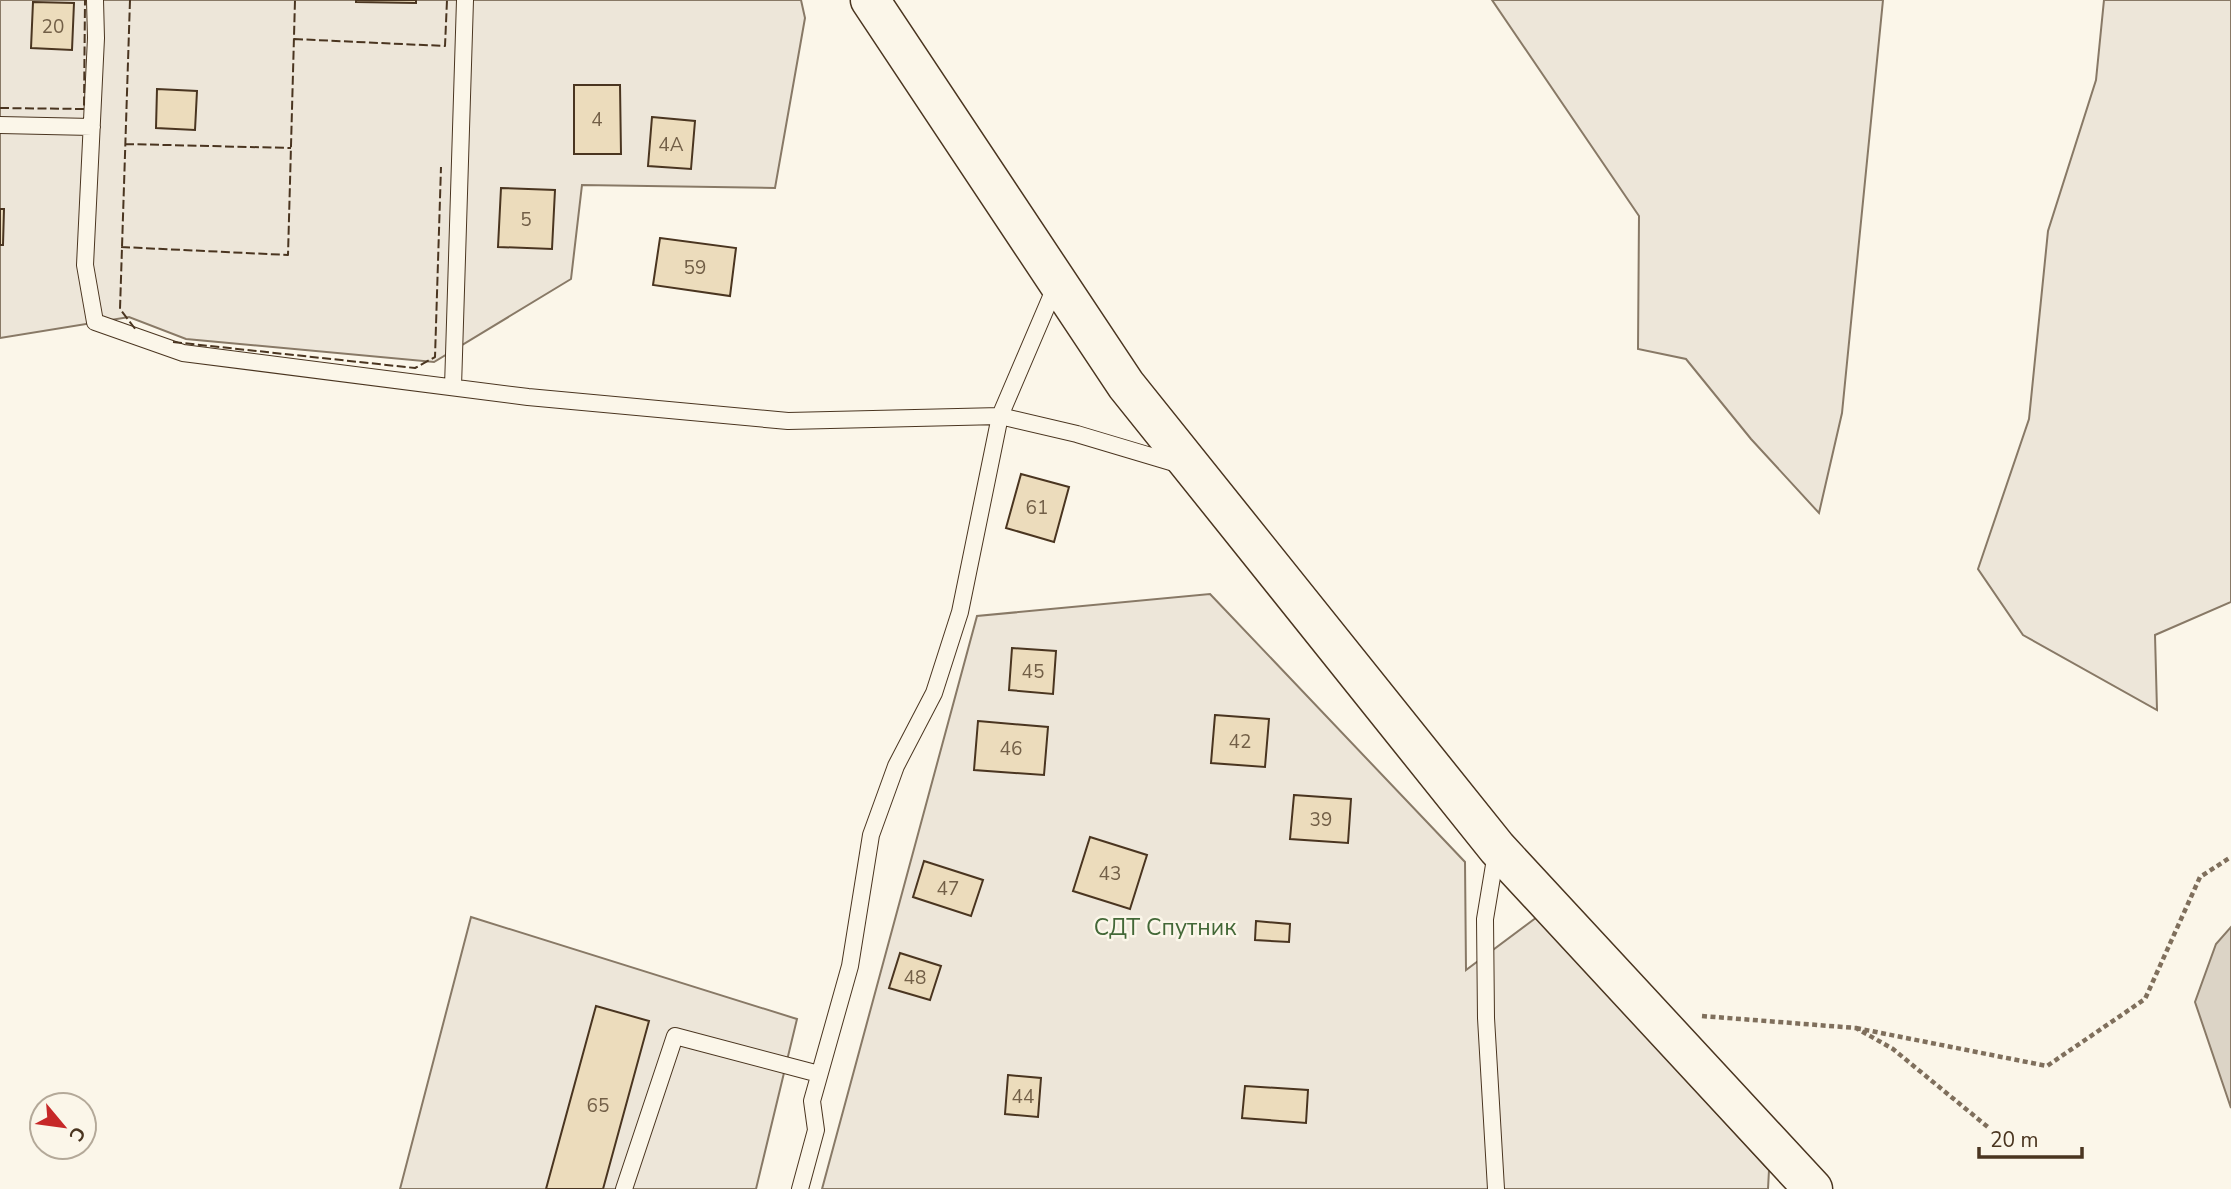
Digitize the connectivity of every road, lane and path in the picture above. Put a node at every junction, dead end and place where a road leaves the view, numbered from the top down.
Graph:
1 (95, 0) edge
2 (465, 0) edge
3 (870, 0) edge
4 (0, 125) edge
5 (92, 127) junction
6 (1058, 282) junction
7 (453, 387) junction
8 (1000, 416) junction
9 (1193, 468) junction
10 (1497, 848) junction
11 (2231, 857) edge
12 (1648, 1012) junction
13 (1856, 1028) junction
14 (820, 1073) junction
15 (1989, 1128) dead end
16 (624, 1189) edge
17 (800, 1189) edge
18 (1496, 1189) edge
19 (1813, 1189) edge

1 - 5 lane
2 - 7 lane
3 - 6 main road
4 - 5 lane
5 - 7 lane
6 - 8 lane
6 - 9 main road
7 - 8 lane
8 - 9 lane
8 - 14 lane
9 - 10 main road
10 - 12 main road
10 - 18 lane
11 - 13 path
12 - 13 path
12 - 19 main road
13 - 15 path
14 - 16 lane
14 - 17 lane

